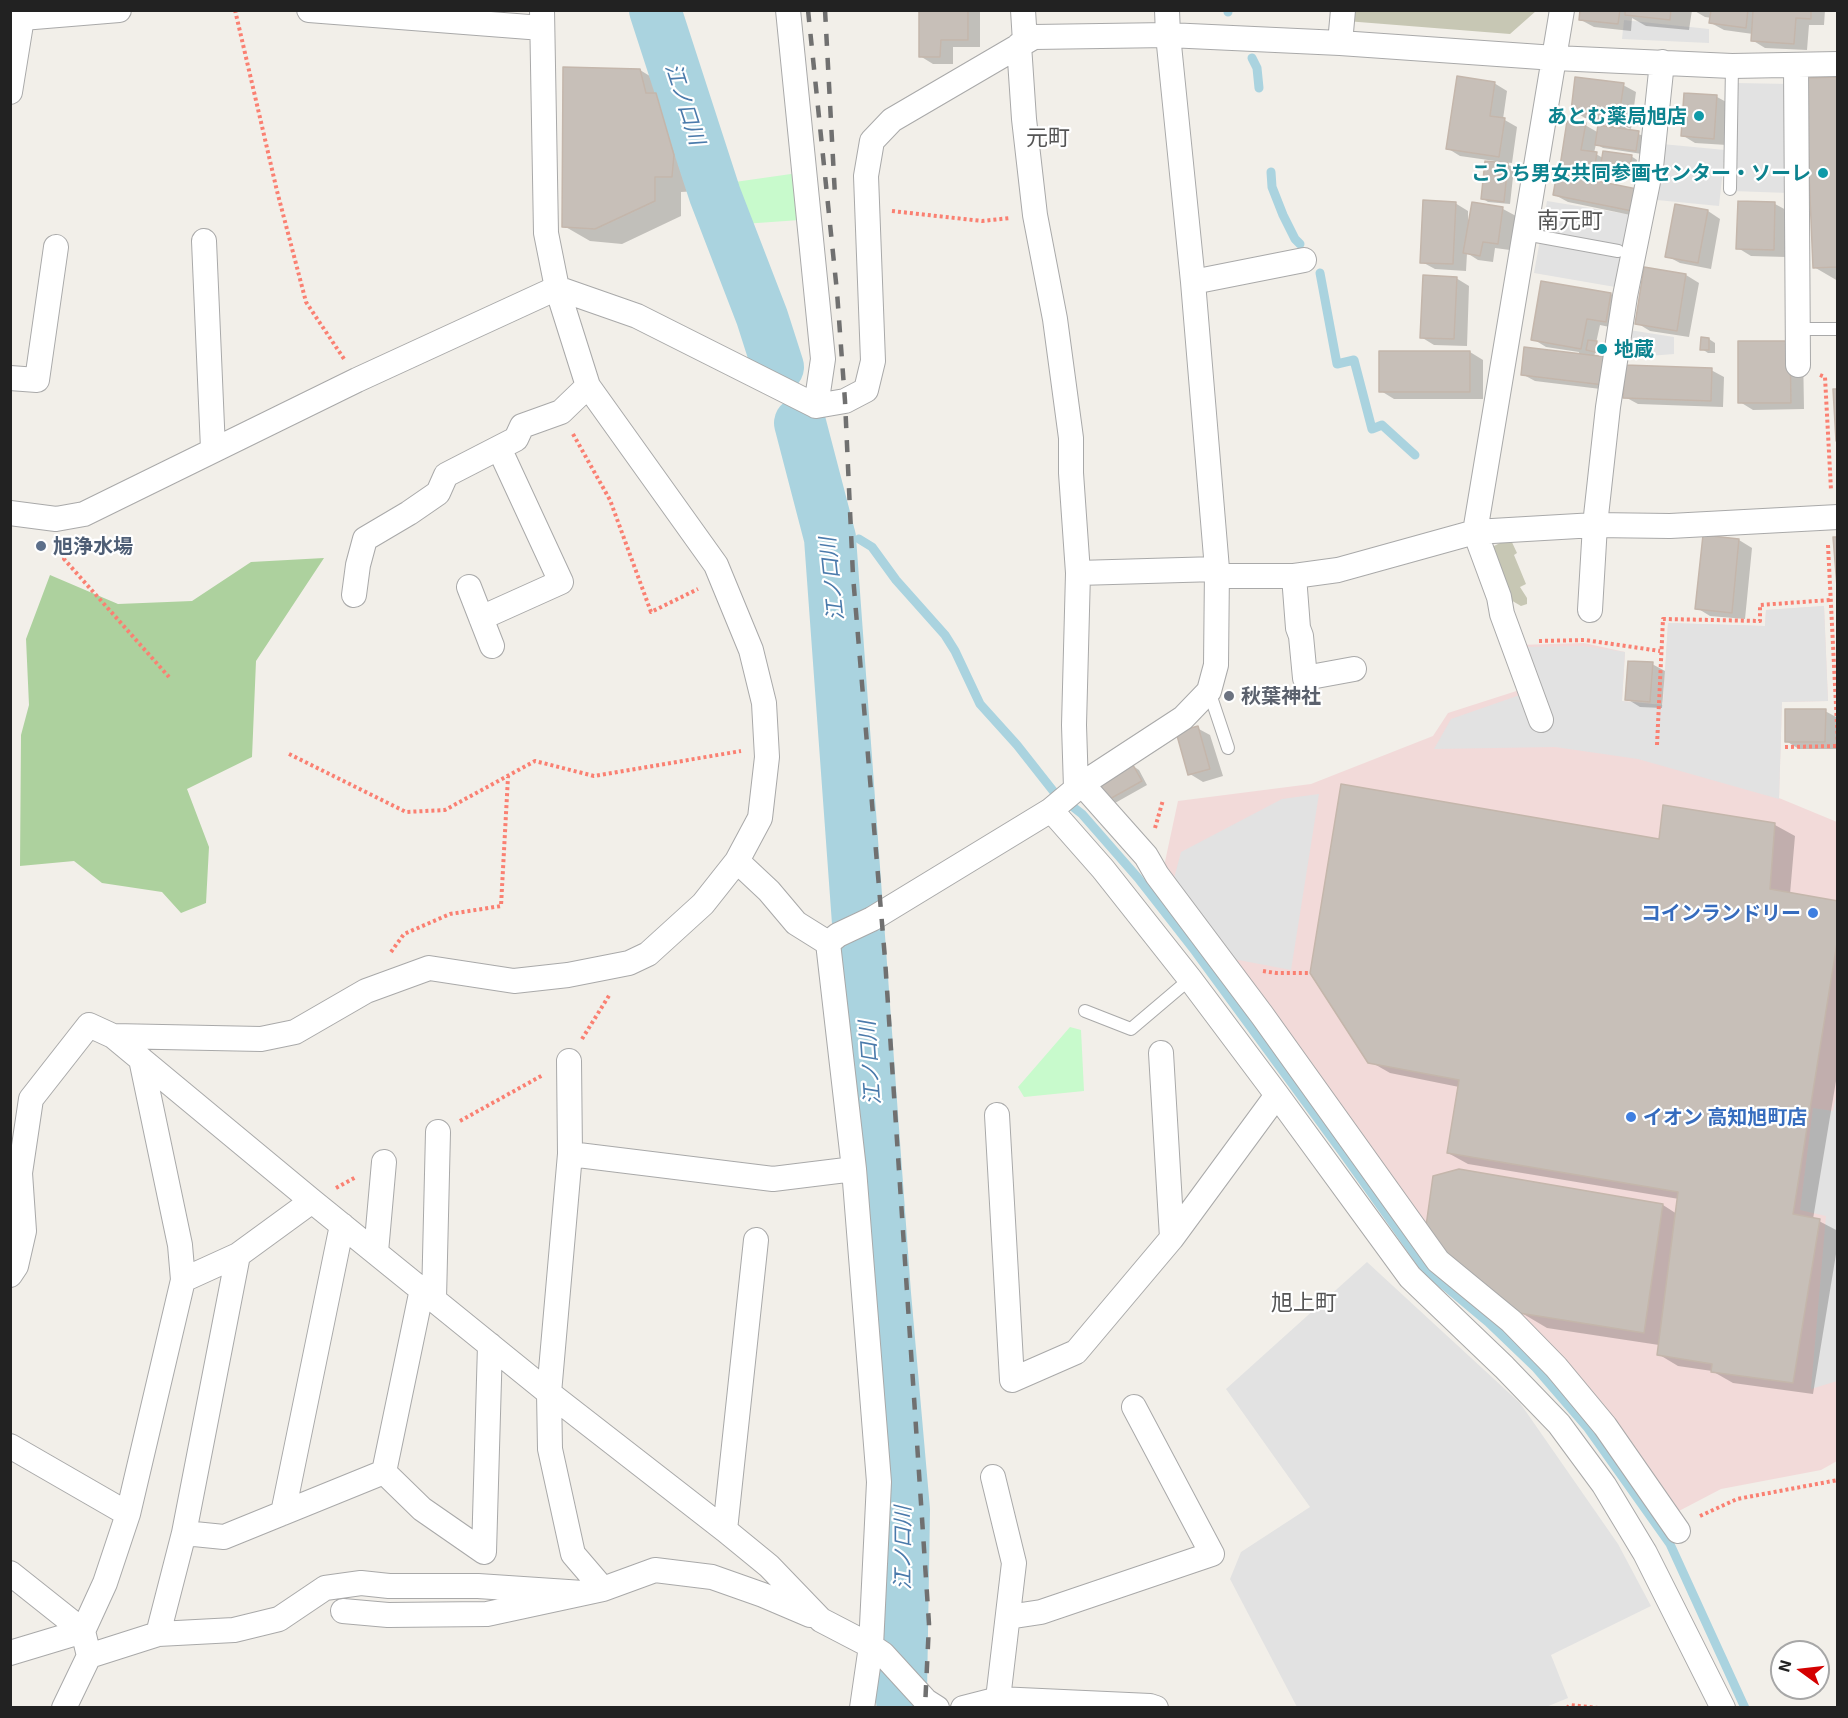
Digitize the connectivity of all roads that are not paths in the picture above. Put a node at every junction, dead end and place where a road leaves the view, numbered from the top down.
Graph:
1 (119, 10) edge
2 (309, 10) edge
3 (788, 10) edge
4 (1023, 10) edge
5 (1167, 10) edge
6 (1342, 10) edge
7 (1562, 10) edge
8 (22, 14) edge
9 (542, 19) edge
10 (1168, 35) junction
11 (1340, 43) junction
12 (1022, 44) junction
13 (1554, 58) junction
14 (1662, 62) junction
15 (1838, 64) edge
16 (1732, 66) junction
17 (1796, 66) junction
18 (10, 92) edge
19 (1730, 189) dead end
20 (1525, 234) junction
21 (204, 241) dead end
22 (56, 247) dead end
23 (1618, 250) dead end
24 (1304, 260) dead end
25 (1193, 282) junction
26 (557, 288) junction
27 (1797, 329) junction
28 (1838, 329) edge
29 (1798, 365) road end
30 (10, 378) edge
31 (588, 387) junction
32 (816, 406) junction
33 (499, 448) junction
34 (213, 449) junction
35 (10, 513) edge
36 (1832, 518) edge
37 (1595, 525) junction
38 (1474, 532) junction
39 (1078, 573) junction
40 (1217, 573) junction
41 (1294, 576) junction
42 (469, 586) dead end
43 (354, 595) dead end
44 (1590, 610) dead end
45 (481, 618) junction
46 (492, 646) dead end
47 (1354, 669) dead end
48 (1209, 690) junction
49 (1541, 720) dead end
50 (1228, 748) dead end
51 (1077, 788) junction
52 (1052, 809) junction
53 (737, 861) junction
54 (833, 939) junction
55 (1190, 979) junction
56 (1085, 1011) dead end
57 (113, 1036) junction
58 (1161, 1053) dead end
59 (141, 1059) junction
60 (569, 1061) road end
61 (1277, 1095) junction
62 (31, 1099) junction
63 (997, 1115) dead end
64 (10, 1121) edge
65 (438, 1132) road end
66 (570, 1154) junction
67 (384, 1162) road end
68 (854, 1169) junction
69 (312, 1201) junction
70 (342, 1224) junction
71 (1172, 1238) junction
72 (756, 1240) dead end
73 (376, 1252) junction
74 (238, 1255) junction
75 (10, 1275) edge
76 (183, 1280) junction
77 (428, 1294) junction
78 (490, 1345) junction
79 (1517, 1353) junction
80 (549, 1393) junction
81 (1134, 1407) dead end
82 (10, 1446) edge
83 (384, 1472) junction
84 (993, 1477) dead end
85 (283, 1513) junction
86 (128, 1514) junction
87 (725, 1530) junction
88 (184, 1533) junction
89 (1663, 1541) junction
90 (10, 1573) edge
91 (593, 1591) junction
92 (343, 1611) dead end
93 (1008, 1617) junction
94 (821, 1620) junction
95 (82, 1631) junction
96 (158, 1634) junction
97 (877, 1650) junction
98 (10, 1653) edge
99 (89, 1656) junction
100 (998, 1699) junction
101 (64, 1707) edge
102 (862, 1707) edge
103 (937, 1707) edge
104 (963, 1707) edge
105 (1156, 1707) edge
106 (1723, 1707) edge

1 - 8 street
2 - 9 street
3 - 32 street
4 - 12 street
5 - 10 street
6 - 11 street
7 - 13 street
8 - 18 street
9 - 26 street
10 - 11 street
10 - 12 street
10 - 25 street
11 - 13 street
12 - 32 street
12 - 39 street
13 - 14 street
13 - 20 street
14 - 16 street
14 - 37 street
15 - 17 street
16 - 17 street
16 - 19 lane
17 - 27 street
20 - 23 lane
20 - 38 street
21 - 34 street
22 - 30 street
24 - 25 street
25 - 40 street
26 - 31 street
26 - 32 street
26 - 34 street
27 - 28 lane
27 - 29 street
31 - 33 street
31 - 53 street
33 - 43 street
33 - 45 street
34 - 35 street
36 - 37 street
37 - 38 street
37 - 44 street
38 - 41 street
38 - 49 street
39 - 40 street
39 - 51 street
40 - 41 street
40 - 48 street
41 - 47 street
42 - 45 street
45 - 46 street
48 - 50 lane
48 - 51 street
51 - 52 street
51 - 79 street
52 - 54 street
52 - 55 street
53 - 54 street
53 - 57 street
54 - 68 street
55 - 56 lane
55 - 61 street
57 - 59 street
57 - 62 street
58 - 71 street
59 - 69 street
59 - 76 street
60 - 66 street
61 - 71 street
61 - 79 street
62 - 64 street
62 - 75 street
63 - 71 street
65 - 77 street
66 - 68 street
66 - 80 street
67 - 73 street
68 - 97 street
69 - 70 street
69 - 74 street
70 - 73 street
70 - 85 street
72 - 87 street
73 - 77 street
74 - 76 street
74 - 88 street
76 - 86 street
77 - 78 street
77 - 83 street
78 - 80 street
78 - 83 street
79 - 89 street
79 - 89 street
80 - 87 street
80 - 91 street
81 - 93 street
82 - 86 street
83 - 85 street
84 - 93 street
85 - 88 street
86 - 95 street
87 - 94 street
88 - 96 street
89 - 106 street
90 - 95 street
91 - 92 street
91 - 94 street
91 - 96 street
93 - 100 street
94 - 97 street
95 - 98 street
95 - 99 street
96 - 99 street
97 - 102 street
97 - 103 street
99 - 101 street
100 - 104 street
100 - 105 street

